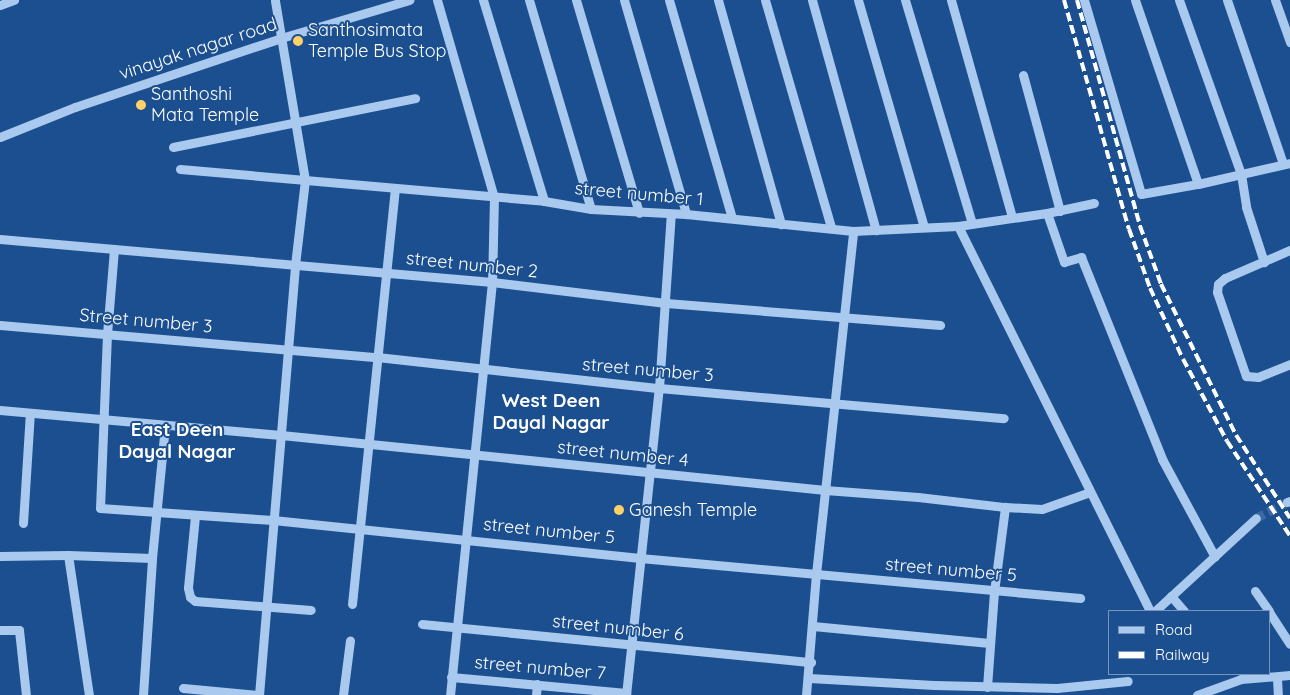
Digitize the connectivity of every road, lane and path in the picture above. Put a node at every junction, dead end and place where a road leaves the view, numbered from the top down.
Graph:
1 (14, 0) edge
2 (275, 0) edge
3 (409, 0) edge
4 (437, 0) edge
5 (483, 0) edge
6 (529, 0) edge
7 (576, 0) edge
8 (624, 0) edge
9 (669, 0) edge
10 (718, 0) edge
11 (765, 0) edge
12 (812, 0) edge
13 (858, 0) edge
14 (905, 0) edge
15 (951, 0) edge
16 (1084, 0) edge
17 (1135, 0) edge
18 (1179, 0) edge
19 (1227, 0) edge
20 (1276, 0) edge
21 (0, 5) edge
22 (281, 38) junction
23 (1290, 42) edge
24 (1023, 75) dead end
25 (416, 98) dead end
26 (296, 123) junction
27 (0, 137) edge
28 (173, 147) dead end
29 (1287, 163) edge
30 (180, 169) dead end
31 (1241, 174) junction
32 (305, 180) junction
33 (1198, 184) junction
34 (395, 189) junction
35 (494, 197) junction
36 (544, 201) junction
37 (1094, 202) dead end
38 (591, 209) junction
39 (1060, 211) junction
40 (639, 213) junction
41 (671, 214) junction
42 (686, 214) junction
43 (1047, 214) junction
44 (1012, 217) junction
45 (732, 218) junction
46 (781, 224) junction
47 (972, 224) junction
48 (958, 226) junction
49 (831, 227) junction
50 (924, 227) junction
51 (876, 230) junction
52 (853, 231) junction
53 (0, 239) edge
54 (114, 249) junction
55 (1290, 250) edge
56 (1264, 262) junction
57 (295, 265) junction
58 (386, 273) junction
59 (492, 282) junction
60 (666, 303) junction
61 (842, 318) junction
62 (0, 325) edge
63 (940, 325) dead end
64 (106, 334) junction
65 (289, 349) junction
66 (377, 357) junction
67 (1290, 364) edge
68 (482, 369) junction
69 (659, 388) junction
70 (834, 402) junction
71 (0, 410) edge
72 (30, 413) junction
73 (1004, 418) dead end
74 (104, 420) junction
75 (165, 426) junction
76 (281, 435) junction
77 (368, 445) junction
78 (474, 455) junction
79 (650, 473) junction
80 (825, 490) junction
81 (1090, 492) junction
82 (1005, 507) junction
83 (158, 512) junction
84 (195, 516) junction
85 (1256, 518) tunnel mouth
86 (273, 520) junction
87 (23, 523) dead end
88 (360, 529) junction
89 (465, 538) junction
90 (68, 555) junction
91 (0, 556) edge
92 (1215, 557) junction
93 (152, 558) junction
94 (640, 558) junction
95 (816, 574) junction
96 (1255, 591) dead end
97 (994, 592) junction
98 (1171, 596) junction
99 (1080, 598) dead end
100 (352, 604) dead end
101 (266, 607) junction
102 (311, 610) dead end
103 (1149, 610) edge
104 (1155, 610) edge
105 (1183, 610) edge
106 (1268, 610) edge
107 (1270, 613) edge
108 (422, 624) dead end
109 (813, 626) junction
110 (456, 628) junction
111 (0, 630) edge
112 (350, 640) dead end
113 (989, 643) junction
114 (1290, 644) edge
115 (632, 646) junction
116 (811, 662) junction
117 (1290, 675) edge
118 (1239, 676) edge
119 (451, 677) junction
120 (809, 678) junction
121 (1276, 678) junction
122 (1128, 681) dead end
123 (537, 684) junction
124 (934, 685) junction
125 (987, 687) junction
126 (183, 688) dead end
127 (626, 694) edge
128 (26, 695) edge
129 (89, 695) edge
130 (143, 695) edge
131 (258, 695) edge
132 (343, 695) edge
133 (450, 695) edge
134 (536, 695) edge
135 (806, 695) edge
136 (936, 695) edge
137 (1197, 695) edge
138 (1278, 695) edge

1 - 21 street
2 - 22 street
3 - 22 street, vinayak nagar road
4 - 35 street
5 - 36 street
6 - 38 street
7 - 40 street
8 - 42 street
9 - 45 street
10 - 46 street
11 - 49 street
12 - 51 street
13 - 50 street
14 - 47 street
15 - 44 street
16 - 33 street
17 - 33 street
18 - 31 street
19 - 29 street
20 - 23 street
22 - 26 street
22 - 27 street, vinayak nagar road
24 - 39 street
25 - 26 street
26 - 28 street
26 - 32 street
29 - 31 street
30 - 32 street, street number 1
31 - 33 street
31 - 56 street
32 - 34 street, street number 1
32 - 57 street
34 - 35 street, street number 1
34 - 58 street
35 - 36 street, street number 1
35 - 59 street
36 - 38 street, street number 1
37 - 39 street, street number 1
38 - 40 street, street number 1
39 - 43 street, street number 1
40 - 41 street, street number 1
41 - 42 street, street number 1
41 - 60 street
42 - 45 street, street number 1
43 - 44 street, street number 1
43 - 92 street
44 - 47 street, street number 1
45 - 46 street, street number 1
46 - 49 street, street number 1
47 - 48 street, street number 1
48 - 50 street, street number 1
48 - 81 street
49 - 52 street, street number 1
50 - 51 street, street number 1
51 - 52 street, street number 1
52 - 61 street
53 - 54 street, street number 2
54 - 57 street, street number 2
54 - 64 street
55 - 56 street
56 - 67 street
57 - 58 street, street number 2
57 - 65 street
58 - 59 street, street number 2
58 - 66 street
59 - 60 street, street number 2
59 - 68 street
60 - 61 street, street number 2
60 - 69 street
61 - 63 street, street number 2
61 - 70 street
62 - 64 street, Street number 3
64 - 65 street, Street number 3
64 - 74 street
65 - 66 street, street number 3
65 - 76 street
66 - 68 street, street number 3
66 - 77 street
68 - 69 street, street number 3
68 - 78 street
69 - 70 street, street number 3
69 - 79 street
70 - 73 street, street number 3
70 - 80 street
71 - 72 street, street number 4
72 - 74 street, street number 4
72 - 87 street
74 - 75 street, street number 4
74 - 83 street, street number 5
75 - 76 street, street number 4
75 - 83 street
76 - 77 street, street number 4
76 - 86 street
77 - 78 street, street number 4
77 - 88 street
78 - 79 street, street number 4
78 - 89 street
79 - 80 street, street number 4
79 - 94 street
80 - 82 street, street number 4
80 - 95 street
81 - 82 street, street number 4
81 - 103 street
82 - 97 street
83 - 84 street, street number 5
83 - 93 street
84 - 86 street, street number 5
84 - 101 street
85 - 92 street
86 - 88 street, street number 5
86 - 101 street
88 - 89 street, street number 5
88 - 100 street
89 - 94 street, street number 5
89 - 110 street
90 - 91 street
90 - 93 street
90 - 129 street
92 - 98 street
93 - 130 street
94 - 95 street, street number 5
94 - 115 street
95 - 97 street, street number 5
95 - 109 street
96 - 106 street
97 - 99 street, street number 5
97 - 113 street
98 - 104 street
98 - 105 street
101 - 102 street
101 - 131 street
107 - 114 street
108 - 110 street, street number 6
109 - 113 street
109 - 116 street
110 - 115 street, street number 6
110 - 119 street
111 - 128 street
112 - 132 street
113 - 125 street
115 - 116 street, street number 6
115 - 127 street
116 - 120 street
117 - 121 street
118 - 121 street
118 - 137 street
119 - 123 street, street number 7
119 - 133 street
120 - 124 street
120 - 135 street
121 - 138 street
122 - 125 street
123 - 127 street, street number 7
123 - 134 street
124 - 125 street
124 - 136 street
126 - 131 street

